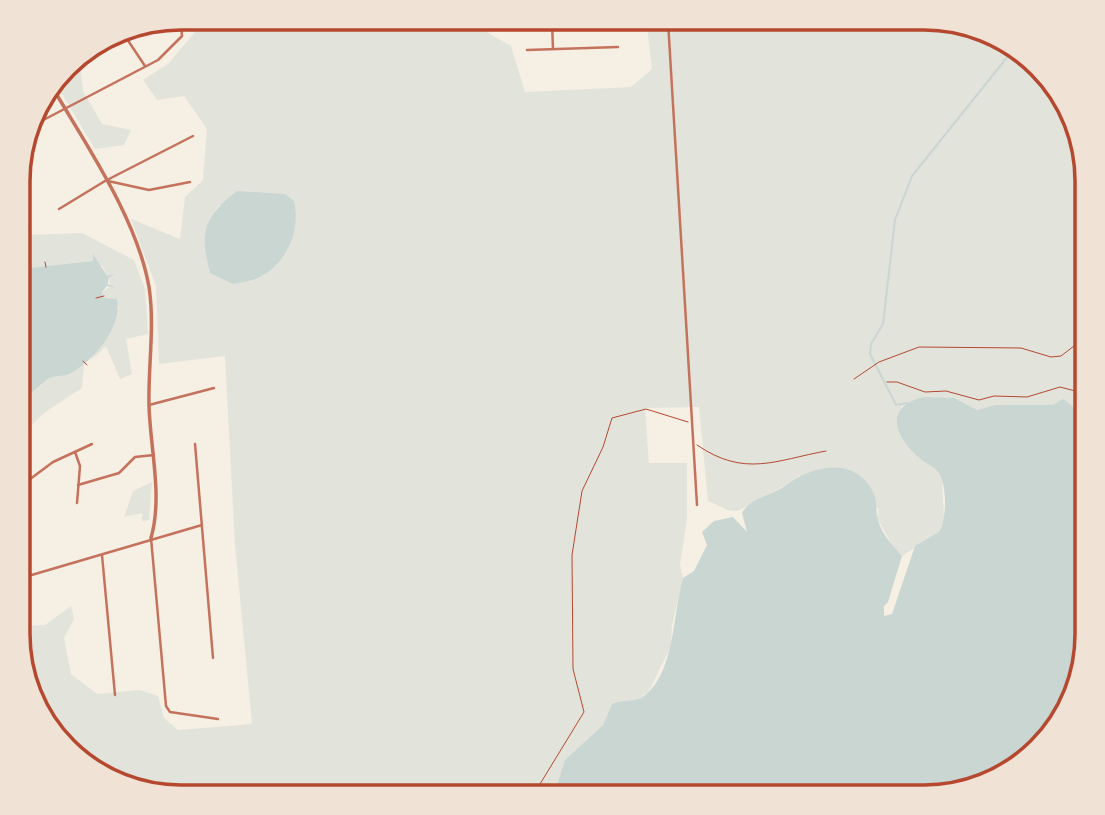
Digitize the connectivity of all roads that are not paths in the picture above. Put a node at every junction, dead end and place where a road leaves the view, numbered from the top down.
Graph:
1 (180, 30) edge
2 (552, 30) edge
3 (668, 30) edge
4 (127, 39) dead end
5 (618, 47) dead end
6 (553, 49) junction
7 (527, 50) dead end
8 (145, 66) junction
9 (57, 95) edge
10 (65, 108) junction
11 (42, 120) edge
12 (193, 136) dead end
13 (105, 181) junction
14 (190, 182) dead end
15 (59, 209) dead end
16 (214, 388) dead end
17 (149, 405) junction
18 (195, 443) dead end
19 (92, 444) dead end
20 (75, 452) junction
21 (154, 455) junction
22 (30, 479) edge
23 (78, 485) junction
24 (77, 503) dead end
25 (697, 505) dead end
26 (203, 524) junction
27 (151, 538) junction
28 (102, 555) junction
29 (30, 576) edge
30 (213, 658) dead end
31 (115, 695) dead end
32 (218, 719) dead end

1 - 8 street
2 - 6 street
3 - 25 street
4 - 8 street
5 - 6 street
6 - 7 street
8 - 10 street
9 - 10 street
10 - 11 street
10 - 13 street
12 - 13 street
13 - 14 street
13 - 15 street
13 - 17 street
16 - 17 street
17 - 21 street
18 - 26 street
19 - 20 street
20 - 22 street
20 - 23 street
21 - 23 street
21 - 27 street
23 - 24 street
26 - 27 street
26 - 30 street
27 - 28 street
27 - 32 street
28 - 29 street
28 - 31 street

